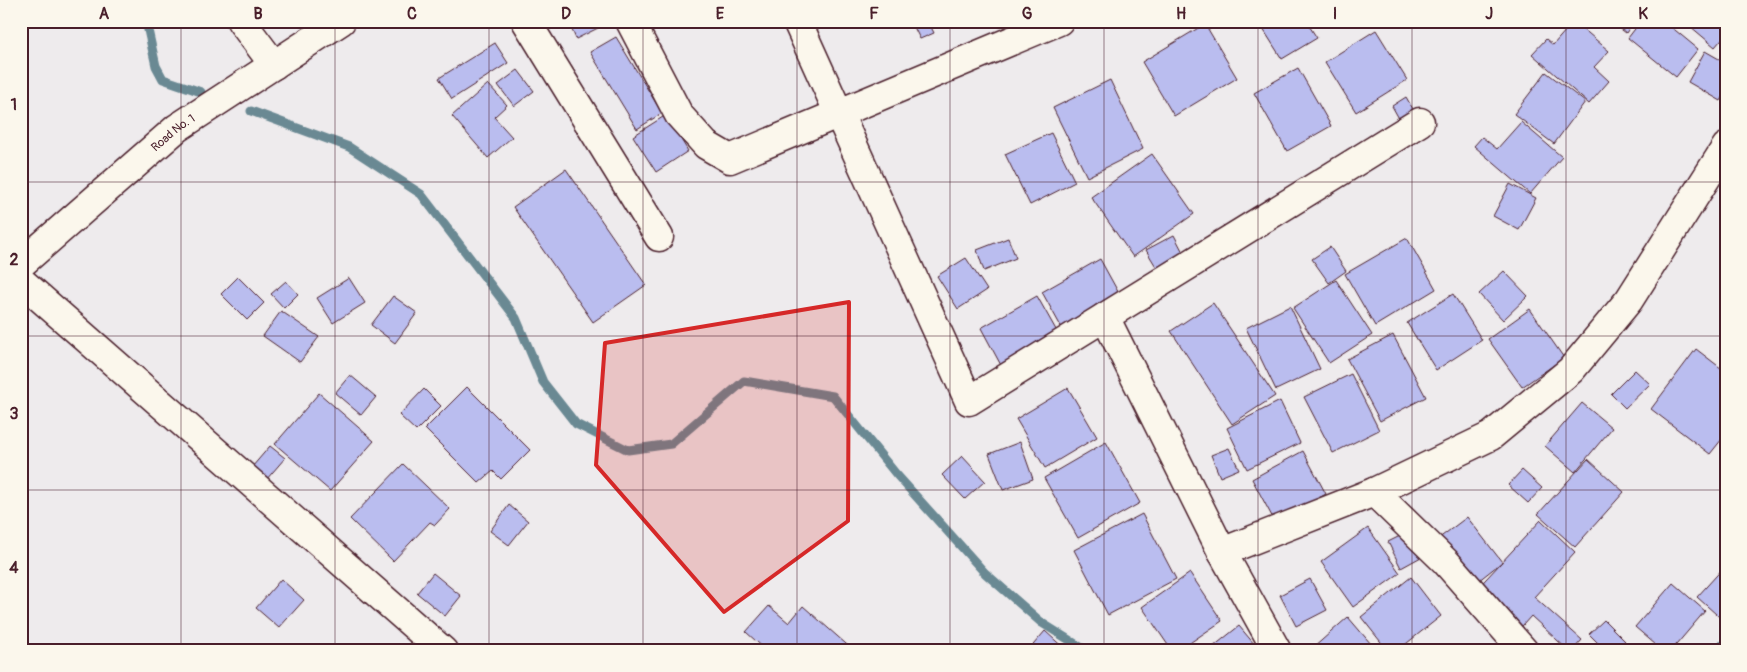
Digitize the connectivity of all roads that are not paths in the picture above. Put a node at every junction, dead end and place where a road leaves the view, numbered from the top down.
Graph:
1 (241, 21) edge
2 (341, 21) edge
3 (526, 21) edge
4 (630, 21) edge
5 (798, 21) edge
6 (1059, 21) edge
7 (274, 65) junction
8 (839, 113) junction
9 (1420, 122) dead end
10 (1726, 147) edge
11 (658, 237) dead end
12 (21, 264) edge
13 (21, 281) edge
14 (1105, 317) junction
15 (1374, 492) junction
16 (1222, 552) junction
17 (443, 651) edge
18 (1277, 651) edge
19 (1524, 651) edge

1 - 7 main road
2 - 7 main road, Road No. 1
3 - 11 main road
4 - 8 main road
5 - 8 main road
6 - 8 main road
7 - 12 main road, Road No. 1
8 - 14 main road
9 - 14 main road
10 - 15 main road
13 - 17 main road
14 - 16 main road
15 - 16 main road
15 - 19 main road
16 - 18 main road

